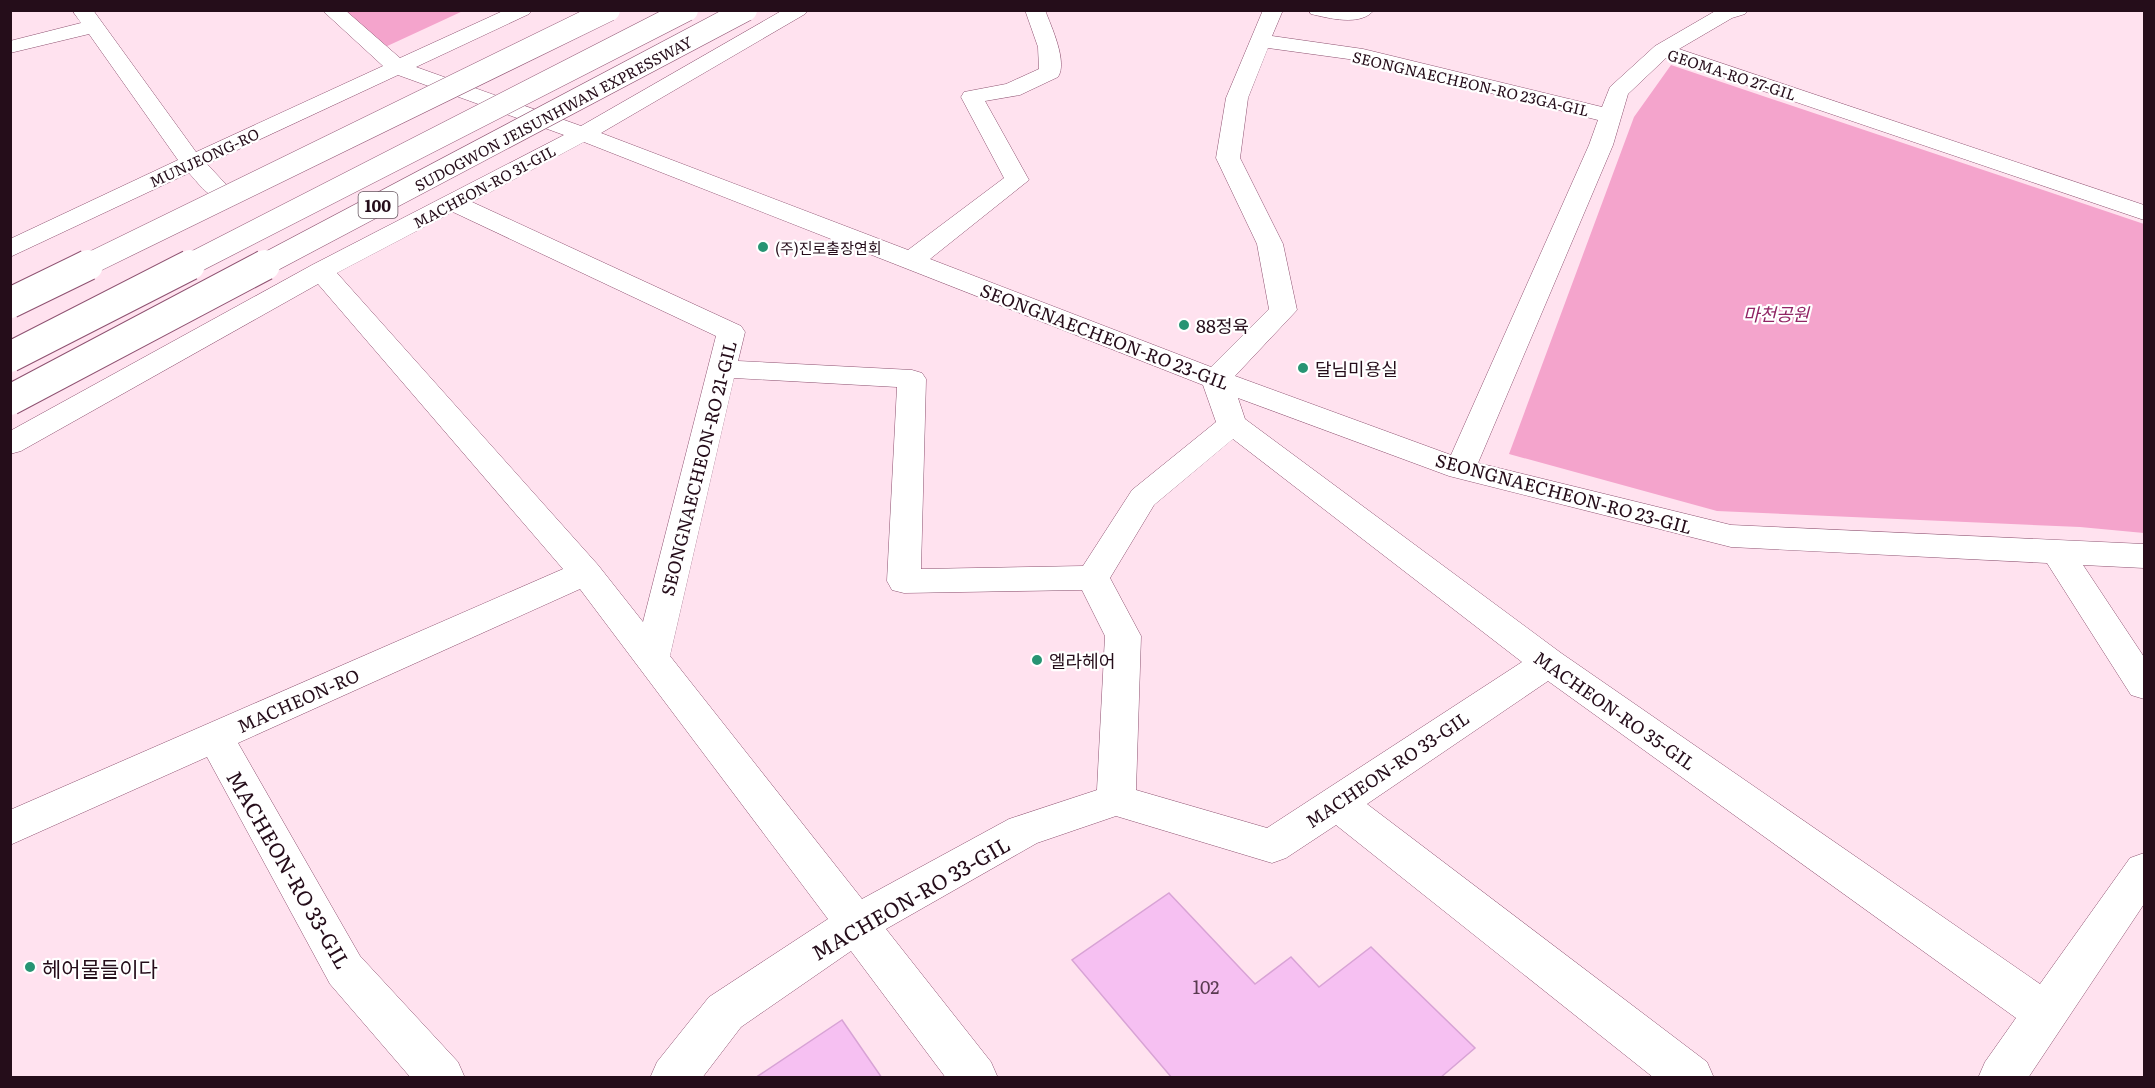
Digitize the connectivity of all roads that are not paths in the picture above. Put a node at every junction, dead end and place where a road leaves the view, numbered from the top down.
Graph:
1 (332, 10) edge
2 (522, 10) edge
3 (609, 10) edge
4 (687, 10) edge
5 (746, 10) edge
6 (798, 10) edge
7 (1035, 10) edge
8 (1273, 10) edge
9 (1318, 10) edge
10 (1364, 10) edge
11 (1738, 10) edge
12 (87, 19) edge
13 (1260, 42) junction
14 (10, 47) edge
15 (1662, 50) junction
16 (398, 68) junction
17 (1610, 116) junction
18 (583, 134) junction
19 (192, 162) junction
20 (222, 193) dead end
21 (453, 202) junction
22 (2145, 213) edge
23 (10, 249) edge
24 (911, 261) junction
25 (321, 271) junction
26 (10, 303) edge
27 (10, 357) edge
28 (722, 369) junction
29 (1216, 379) junction
30 (10, 400) edge
31 (1232, 424) junction
32 (10, 444) edge
33 (1460, 469) junction
34 (2058, 553) junction
35 (2145, 556) edge
36 (586, 573) junction
37 (1093, 578) junction
38 (652, 657) junction
39 (1548, 663) junction
40 (2145, 685) edge
41 (215, 737) junction
42 (1116, 800) junction
43 (1336, 802) junction
44 (10, 828) edge
45 (2145, 871) edge
46 (856, 924) junction
47 (2045, 1013) junction
48 (442, 1077) edge
49 (673, 1077) edge
50 (975, 1077) edge
51 (1691, 1077) edge
52 (2001, 1077) edge

1 - 16 main road
2 - 16 main road, MUNJEONG-RO
3 - 26 main road, bridge
4 - 27 main road, SUDOGWON JE1SUNHWAN EXPRESSWAY / 100, bridge
5 - 30 main road, SUDOGWON JE1SUNHWAN EXPRESSWAY / 100, bridge
6 - 18 main road, MACHEON-RO 31-GIL
7 - 24 main road
8 - 13 main road
9 - 10 main road
11 - 15 main road
12 - 14 main road
12 - 19 main road
13 - 17 main road, SEONGNAECHEON-RO 23GA-GIL
13 - 29 main road
15 - 17 main road, GEOMA-RO 27-GIL
15 - 22 main road, GEOMA-RO 27-GIL
16 - 18 main road, SEONGNAECHEON-RO 23-GIL
16 - 19 main road, MUNJEONG-RO
17 - 33 main road, GEOMA-RO 27-GIL
18 - 21 main road, MACHEON-RO 31-GIL
18 - 24 main road, SEONGNAECHEON-RO 23-GIL
19 - 20 main road
19 - 23 main road, MUNJEONG-RO
21 - 25 main road, MACHEON-RO 31-GIL
21 - 28 main road, SEONGNAECHEON-RO 21-GIL
24 - 29 main road, SEONGNAECHEON-RO 23-GIL
25 - 32 main road, MACHEON-RO 31-GIL
25 - 36 main road
28 - 37 main road
28 - 38 main road, SEONGNAECHEON-RO 21-GIL
29 - 31 main road
29 - 33 main road, SEONGNAECHEON-RO 23-GIL
31 - 37 main road
31 - 39 main road, MACHEON-RO 35-GIL
33 - 34 main road, SEONGNAECHEON-RO 23-GIL
34 - 35 main road, SEONGNAECHEON-RO 23-GIL
34 - 40 main road
36 - 38 main road
36 - 41 main road, MACHEON-RO
37 - 42 main road
38 - 46 main road
39 - 43 main road, MACHEON-RO 33-GIL
39 - 47 main road, MACHEON-RO 35-GIL
41 - 44 main road, MACHEON-RO
41 - 48 main road, MACHEON-RO 33-GIL
42 - 43 main road, MACHEON-RO 33-GIL
42 - 46 main road, MACHEON-RO 33-GIL
43 - 51 main road
45 - 47 main road
46 - 49 main road, MACHEON-RO 33-GIL
46 - 50 main road
47 - 52 main road

